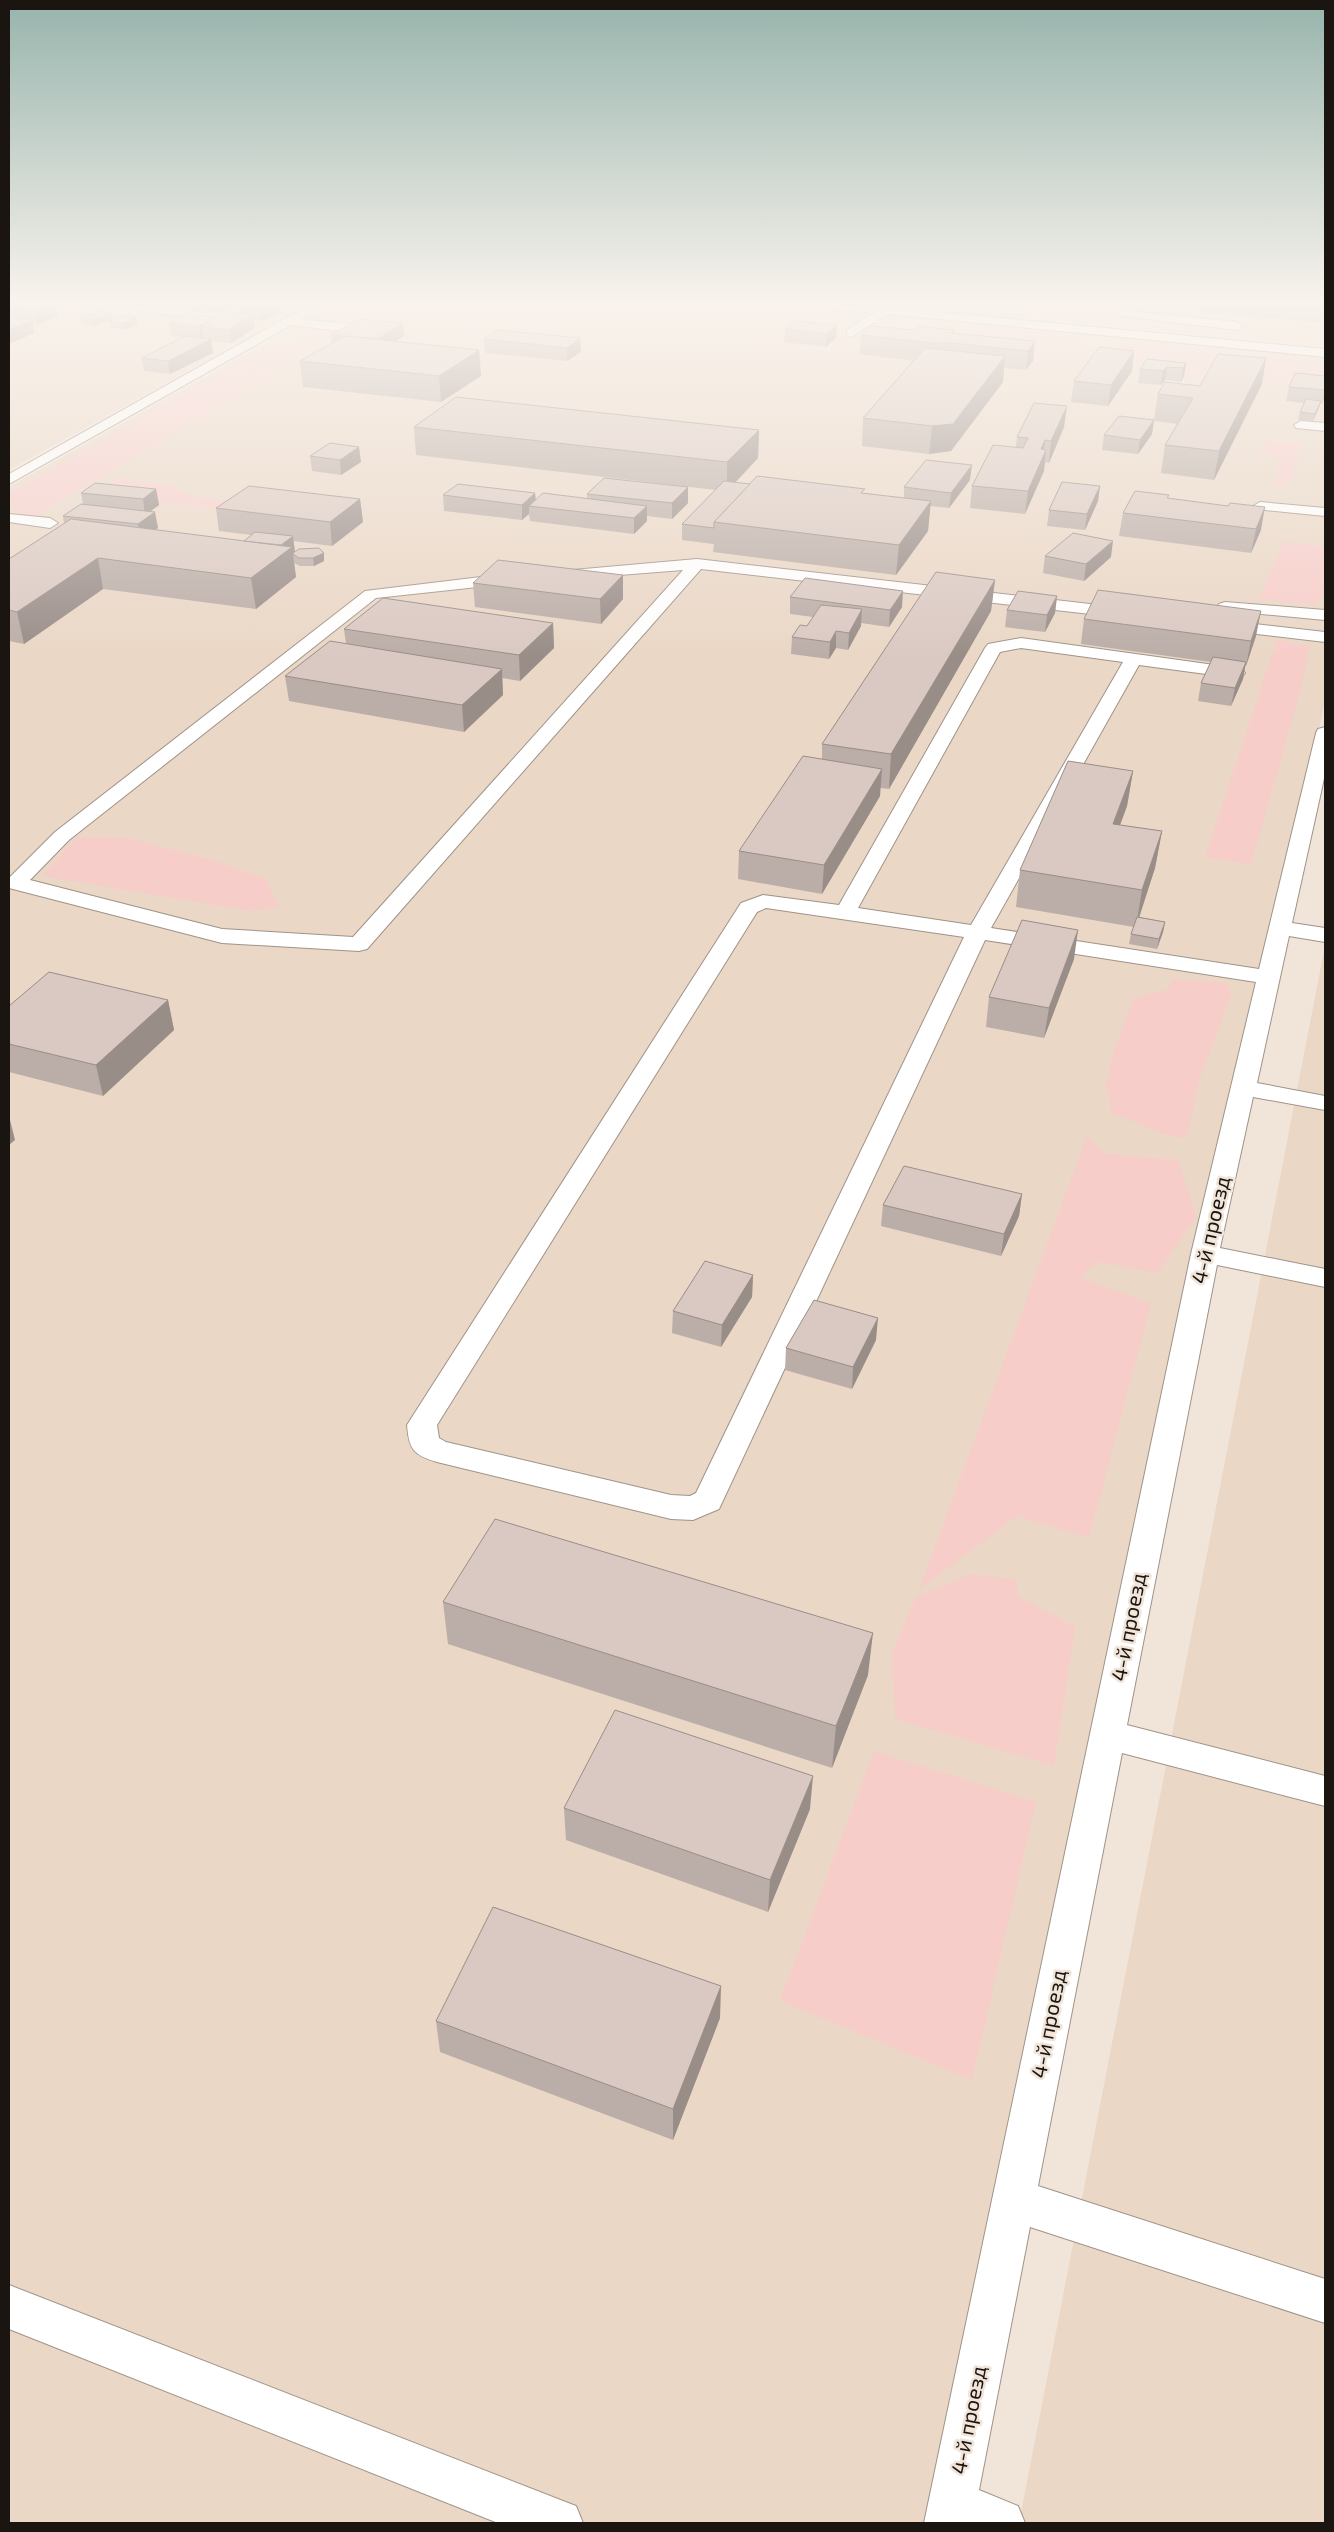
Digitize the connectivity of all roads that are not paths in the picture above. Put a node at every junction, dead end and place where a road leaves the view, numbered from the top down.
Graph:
1 (111, 422) edge
2 (1301, 425) dead end
3 (1325, 428) edge
4 (9, 480) edge
5 (1260, 506) edge
6 (1325, 512) edge
7 (9, 518) edge
8 (50, 523) dead end
9 (697, 564) junction
10 (1225, 607) edge
11 (1140, 615) edge
12 (1325, 615) edge
13 (1208, 623) edge
14 (1325, 637) edge
15 (1134, 659) junction
16 (1236, 673) edge
17 (1325, 733) edge
18 (1317, 810) edge
19 (845, 912) junction
20 (1281, 928) junction
21 (977, 933) junction
22 (1325, 935) edge
23 (1270, 977) junction
24 (1244, 1088) junction
25 (1325, 1103) edge
26 (1205, 1254) junction
27 (1325, 1278) edge
28 (1107, 1735) junction
29 (1325, 1791) edge
30 (1014, 2200) junction
31 (1325, 2301) edge
32 (9, 2307) edge
33 (950, 2514) edge
34 (559, 2523) edge
35 (1001, 2523) edge

1 - 4 street
2 - 3 street
5 - 6 street
7 - 8 street
9 - 9 street
9 - 11 street
10 - 12 street
13 - 14 street
15 - 16 street
15 - 19 street
15 - 21 street
17 - 18 street, 4-й проезд
18 - 20 street, 4-й проезд
19 - 21 street
19 - 21 street
20 - 22 street
20 - 23 street, 4-й проезд
21 - 23 street
23 - 24 street, 4-й проезд
24 - 25 street
24 - 26 street, 4-й проезд
26 - 27 street
26 - 28 street, 4-й проезд
28 - 29 street
28 - 30 street, 4-й проезд
30 - 31 street
30 - 33 street, 4-й проезд
32 - 34 street
33 - 35 street

